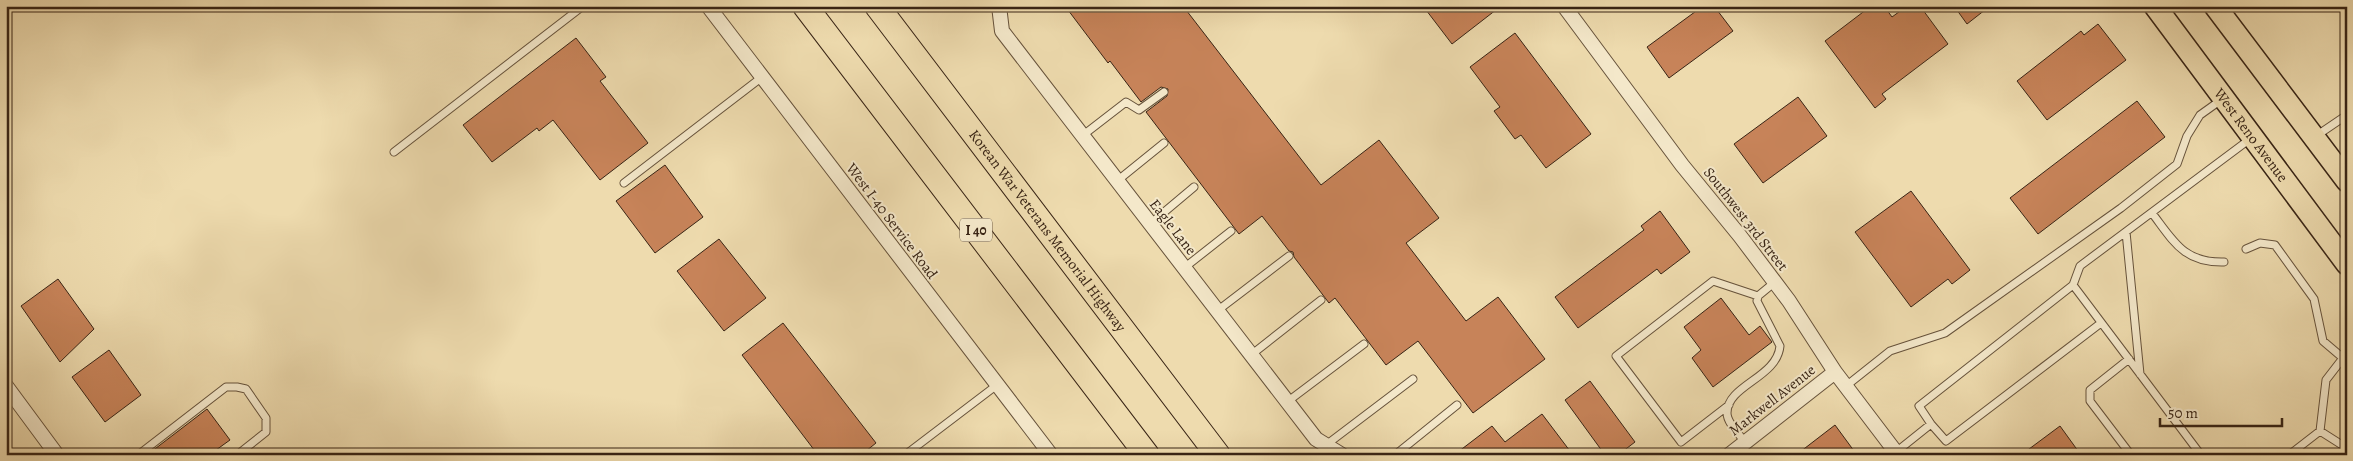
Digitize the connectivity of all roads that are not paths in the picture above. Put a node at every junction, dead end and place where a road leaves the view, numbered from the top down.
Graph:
1 (583, 6) edge
2 (708, 6) edge
3 (805, 6) edge
4 (877, 6) edge
5 (999, 6) edge
6 (1564, 6) edge
7 (2155, 6) edge
8 (2215, 6) edge
9 (762, 77) junction
10 (1164, 92) dead end
11 (2224, 98) junction
12 (2347, 115) edge
13 (1082, 136) junction
14 (2252, 137) junction
15 (2314, 138) junction
16 (1164, 143) dead end
17 (394, 152) dead end
18 (2347, 180) edge
19 (1117, 181) junction
20 (624, 183) dead end
21 (1194, 187) dead end
22 (2152, 213) junction
23 (1150, 224) junction
24 (1231, 231) dead end
25 (2126, 232) junction
26 (2246, 249) dead end
27 (1289, 256) dead end
28 (2224, 262) dead end
29 (2347, 264) edge
30 (1184, 268) junction
31 (1775, 282) junction
32 (2073, 285) junction
33 (1758, 296) junction
34 (1321, 300) dead end
35 (1217, 311) junction
36 (2101, 323) junction
37 (1364, 344) dead end
38 (1251, 355) junction
39 (2345, 356) edge
40 (2129, 359) junction
41 (1835, 372) junction
42 (2140, 374) junction
43 (1413, 379) dead end
44 (998, 385) junction
45 (6, 386) edge
46 (1846, 386) junction
47 (1287, 402) junction
48 (1457, 405) dead end
49 (1729, 405) junction
50 (1931, 424) junction
51 (2320, 431) junction
52 (1745, 442) junction
53 (1326, 445) junction
54 (2347, 445) edge
55 (1897, 453) edge
56 (57, 455) edge
57 (138, 455) edge
58 (237, 455) edge
59 (905, 455) edge
60 (1051, 455) edge
61 (1147, 455) edge
62 (1218, 455) edge
63 (1342, 455) edge
64 (1395, 455) edge
65 (1729, 455) edge
66 (2131, 455) edge
67 (2201, 455) edge
68 (2289, 455) edge

1 - 17 lane
2 - 9 street, West I-40 Service Road
3 - 61 highway, I 40
4 - 62 highway, Korean War Veterans Memorial Highway
5 - 13 street, Eagle Lane
6 - 31 street, Southwest 3rd Street
7 - 11 main road, West Reno Avenue
8 - 15 main road
9 - 20 lane
9 - 44 street, West I-40 Service Road
10 - 13 lane
11 - 14 main road, West Reno Avenue
11 - 46 lane
12 - 15 lane
13 - 19 street, Eagle Lane
14 - 22 lane
14 - 29 main road, West Reno Avenue
15 - 18 main road
16 - 19 lane
19 - 23 street, Eagle Lane
21 - 23 lane
22 - 25 lane
22 - 28 lane
23 - 30 street, Eagle Lane
24 - 30 lane
25 - 32 lane
25 - 42 lane
26 - 39 lane
27 - 35 lane
30 - 35 street, Eagle Lane
31 - 33 lane
31 - 41 street, Southwest 3rd Street
32 - 36 lane
32 - 50 lane
33 - 49 lane
33 - 49 lane
34 - 38 lane
35 - 38 street, Eagle Lane
36 - 40 lane
36 - 50 lane
37 - 47 lane
38 - 47 street, Eagle Lane
39 - 51 lane
40 - 42 lane
40 - 66 lane
41 - 46 street, Southwest 3rd Street
41 - 52 street, Markwell Avenue
42 - 67 lane
43 - 53 lane
44 - 59 lane
44 - 60 street, West I-40 Service Road
45 - 56 street
46 - 55 street, Southwest 3rd Street
47 - 53 street, Eagle Lane
48 - 64 lane
49 - 52 lane
50 - 55 lane
51 - 54 lane
51 - 68 lane
52 - 65 street, Markwell Avenue
53 - 63 street, Eagle Lane
57 - 58 lane

